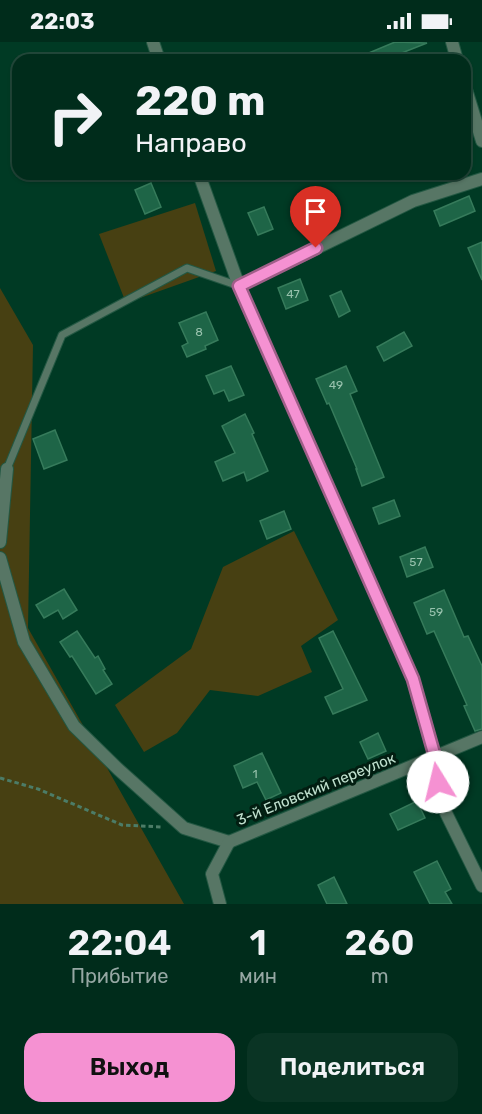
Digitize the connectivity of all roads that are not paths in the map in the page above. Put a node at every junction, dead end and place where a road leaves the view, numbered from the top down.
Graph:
1 (471, 105) edge
2 (482, 141) edge
3 (482, 179) edge
4 (202, 180) edge
5 (239, 286) junction
6 (7, 469) joint
7 (0, 542) edge
8 (0, 558) edge
9 (482, 737) edge
10 (435, 757) junction
11 (229, 842) junction
12 (482, 886) edge
13 (220, 904) edge

1 - 2 street
3 - 5 street
4 - 5 street
5 - 6 lane
5 - 10 street
6 - 7 street
8 - 11 street
9 - 10 street, 3-й Еловский переулок
10 - 11 street, 3-й Еловский переулок
10 - 12 street
11 - 13 street

